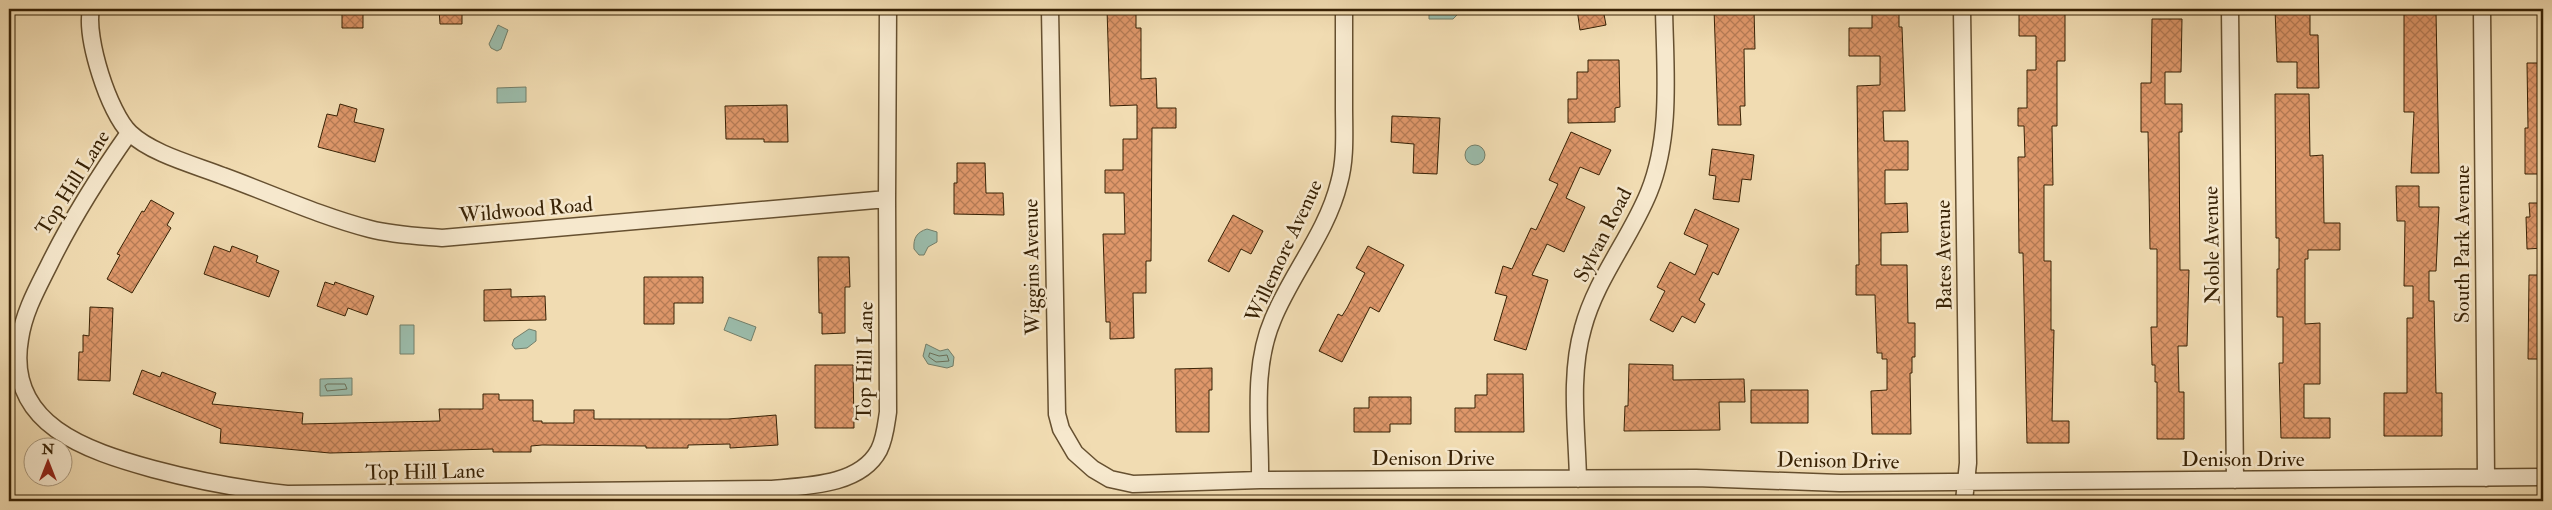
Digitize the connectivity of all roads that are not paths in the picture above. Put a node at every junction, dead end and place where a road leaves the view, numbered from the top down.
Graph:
1 (91, 9) edge
2 (888, 9) edge
3 (1050, 9) edge
4 (1344, 9) edge
5 (1664, 9) edge
6 (1962, 9) edge
7 (2230, 9) edge
8 (2482, 9) edge
9 (130, 133) junction
10 (887, 199) junction
11 (2543, 477) edge
12 (2486, 478) junction
13 (1578, 479) junction
14 (1260, 480) junction
15 (2235, 480) junction
16 (1967, 482) junction
17 (1133, 484) joint
18 (1964, 501) edge

1 - 9 street, Wildwood Road
2 - 10 street
3 - 17 street, Wiggins Avenue
4 - 14 street, Willemore Avenue
5 - 13 street, Sylvan Road
6 - 16 street, Bates Avenue
7 - 15 street, Noble Avenue
8 - 12 street, South Park Avenue
9 - 10 street, Wildwood Road
9 - 10 street, Top Hill Lane
11 - 12 street, Denison Drive
12 - 15 street, Denison Drive
13 - 14 street, Denison Drive
13 - 16 street, Denison Drive
14 - 17 street, Denison Drive
15 - 16 street, Denison Drive
16 - 18 street, Bates Avenue

